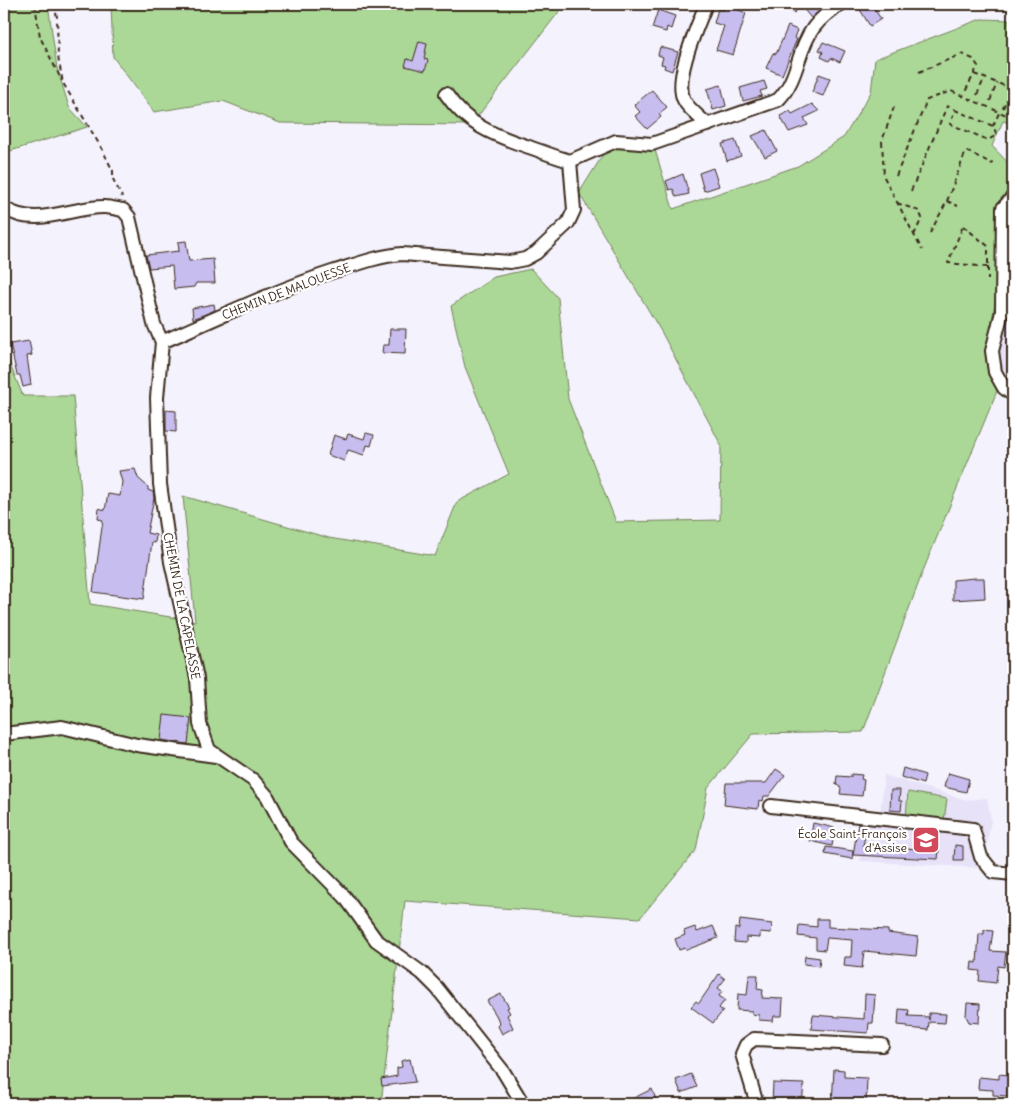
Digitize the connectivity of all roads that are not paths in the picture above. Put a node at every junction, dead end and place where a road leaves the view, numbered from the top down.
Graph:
1 (706, 4) edge
2 (841, 4) edge
3 (446, 94) dead end
4 (708, 125) junction
5 (570, 161) junction
6 (1013, 196) edge
7 (4, 208) edge
8 (1008, 260) edge
9 (162, 342) junction
10 (1013, 395) edge
11 (4, 734) edge
12 (216, 756) junction
13 (770, 806) dead end
14 (1013, 874) edge
15 (882, 1045) dead end
16 (523, 1104) edge
17 (757, 1104) edge

1 - 4 street
2 - 4 street
3 - 5 street
4 - 5 street
5 - 9 street, CHEMIN DE MALOUESSE
6 - 8 street
7 - 9 street
8 - 10 street
9 - 12 street, CHEMIN DE LA CAPELASSE
11 - 12 street
12 - 16 street, CHEMIN DE LA CAPELASSE
13 - 14 street
15 - 17 street

